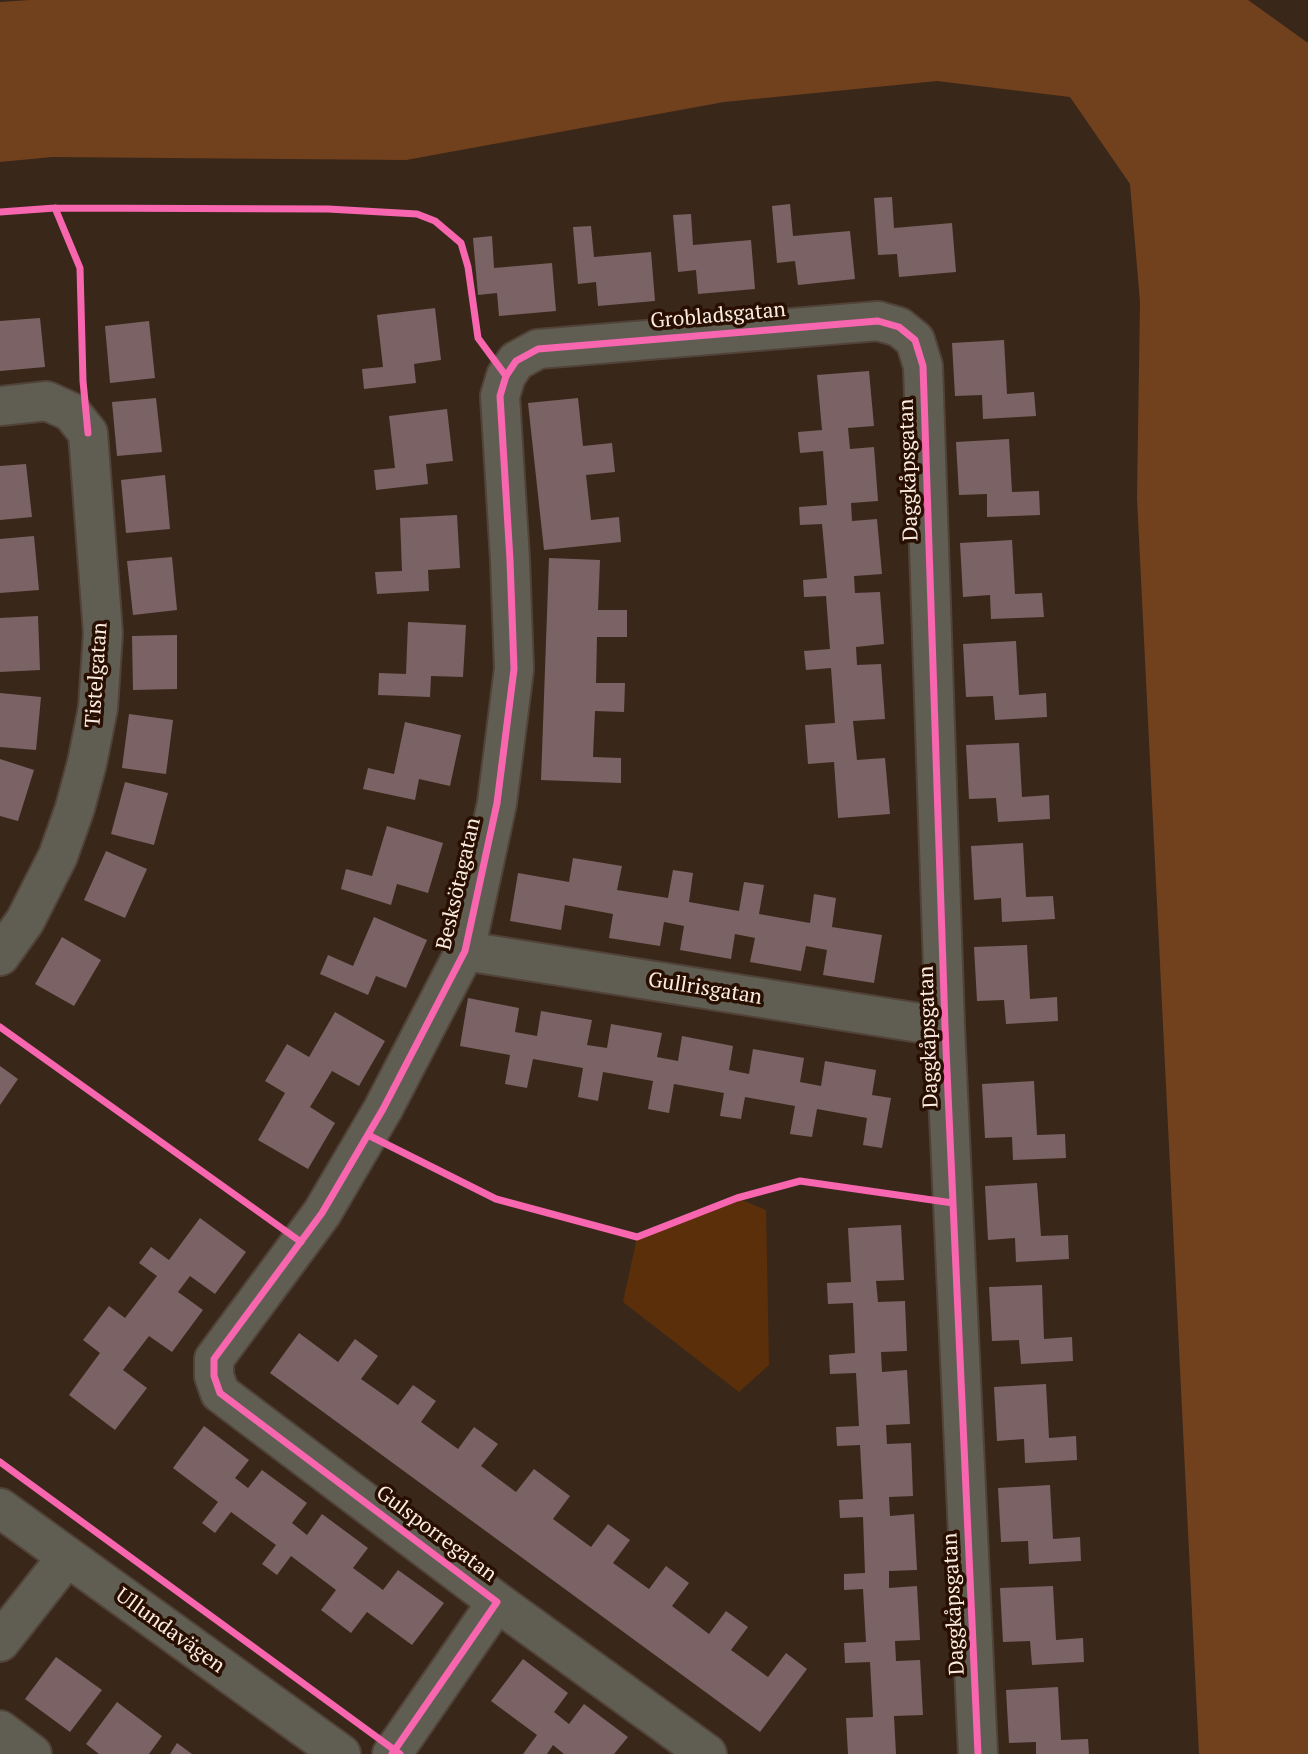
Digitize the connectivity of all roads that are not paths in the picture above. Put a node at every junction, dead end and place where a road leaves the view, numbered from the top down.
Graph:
1 (899, 327) joint
2 (538, 349) joint
3 (0, 406) edge
4 (465, 951) junction
5 (0, 956) edge
6 (945, 1027) junction
7 (214, 1376) joint
8 (0, 1508) edge
9 (67, 1557) junction
10 (497, 1602) junction
11 (0, 1642) edge
12 (0, 1730) edge
13 (32, 1754) edge
14 (341, 1754) edge
15 (392, 1754) edge
16 (707, 1754) edge
17 (978, 1754) edge

1 - 2 street, Grobladsgatan
1 - 6 street, Daggkåpsgatan
2 - 4 street, Besksötagatan
3 - 5 street, Tistelgatan
4 - 6 street, Gullrisgatan
4 - 7 street, Besksötagatan
6 - 17 street, Daggkåpsgatan
7 - 10 street, Gulsporregatan
8 - 9 street, Ullundavägen
9 - 11 street
9 - 14 street, Ullundavägen
10 - 15 street, Gulsporregatan
10 - 16 street, Gulsporregatan
12 - 13 street

